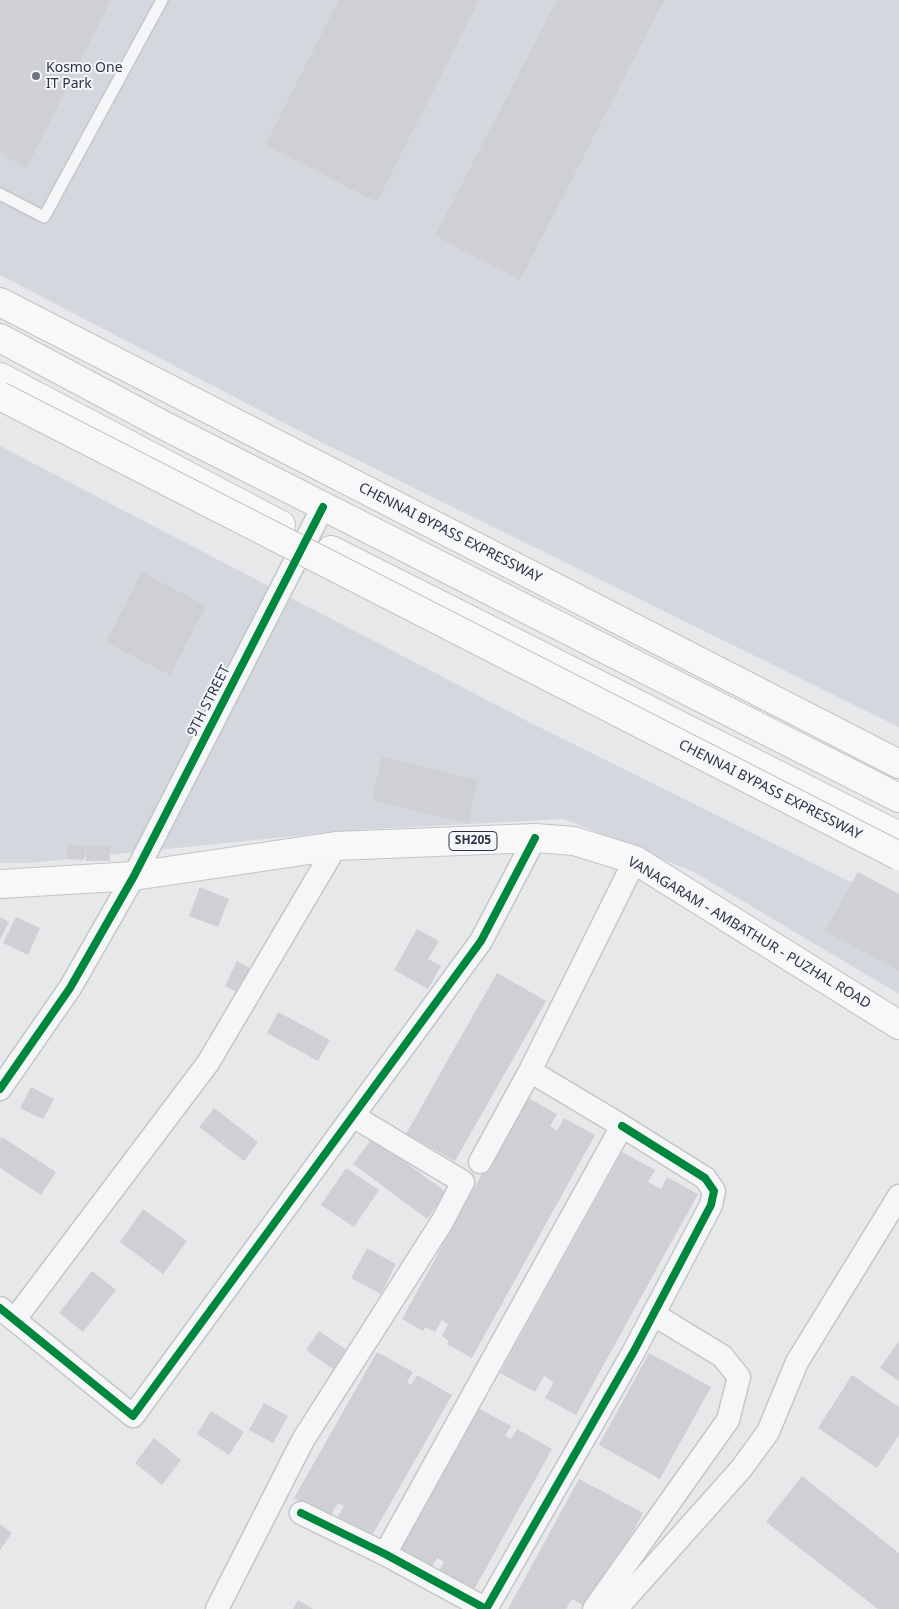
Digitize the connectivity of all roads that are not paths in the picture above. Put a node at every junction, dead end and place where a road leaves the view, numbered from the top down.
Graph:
1 (162, 0) edge
2 (0, 194) edge
3 (0, 302) edge
4 (0, 338) edge
5 (0, 377) edge
6 (0, 396) edge
7 (323, 506) junction
8 (306, 538) junction
9 (899, 764) edge
10 (899, 798) edge
11 (899, 836) edge
12 (535, 838) junction
13 (336, 846) junction
14 (899, 856) edge
15 (634, 860) junction
16 (134, 876) junction
17 (0, 884) edge
18 (899, 1025) edge
19 (530, 1071) junction
20 (0, 1089) edge
21 (353, 1116) junction
22 (622, 1126) junction
23 (480, 1162) dead end
24 (899, 1196) edge
25 (8, 1314) edge
26 (653, 1314) junction
27 (301, 1513) dead end
28 (385, 1554) junction
29 (217, 1609) edge
30 (486, 1609) edge
31 (594, 1609) edge
32 (616, 1609) edge

1 - 2 lane
3 - 9 main road, CHENNAI BYPASS EXPRESSWAY
4 - 7 main road
5 - 8 main road
6 - 14 main road, CHENNAI BYPASS EXPRESSWAY, bridge
7 - 8 street, 9TH STREET
7 - 10 main road
8 - 11 main road
8 - 16 street, 9TH STREET
12 - 13 main road, VANAGARAM - AMBATHUR - PUZHAL ROAD / SH205
12 - 15 main road, VANAGARAM - AMBATHUR - PUZHAL ROAD / SH205
12 - 21 street
13 - 16 main road, VANAGARAM - AMBATHUR - PUZHAL ROAD / SH205
13 - 25 street
15 - 18 main road, VANAGARAM - AMBATHUR - PUZHAL ROAD / SH205
15 - 19 street
16 - 17 main road, VANAGARAM - AMBATHUR - PUZHAL ROAD / SH205
16 - 20 street, 9TH STREET
19 - 22 street
19 - 23 street
21 - 25 street
21 - 29 street
22 - 26 street
22 - 28 street
24 - 32 street
26 - 30 street
26 - 31 street
27 - 28 street
28 - 30 street

